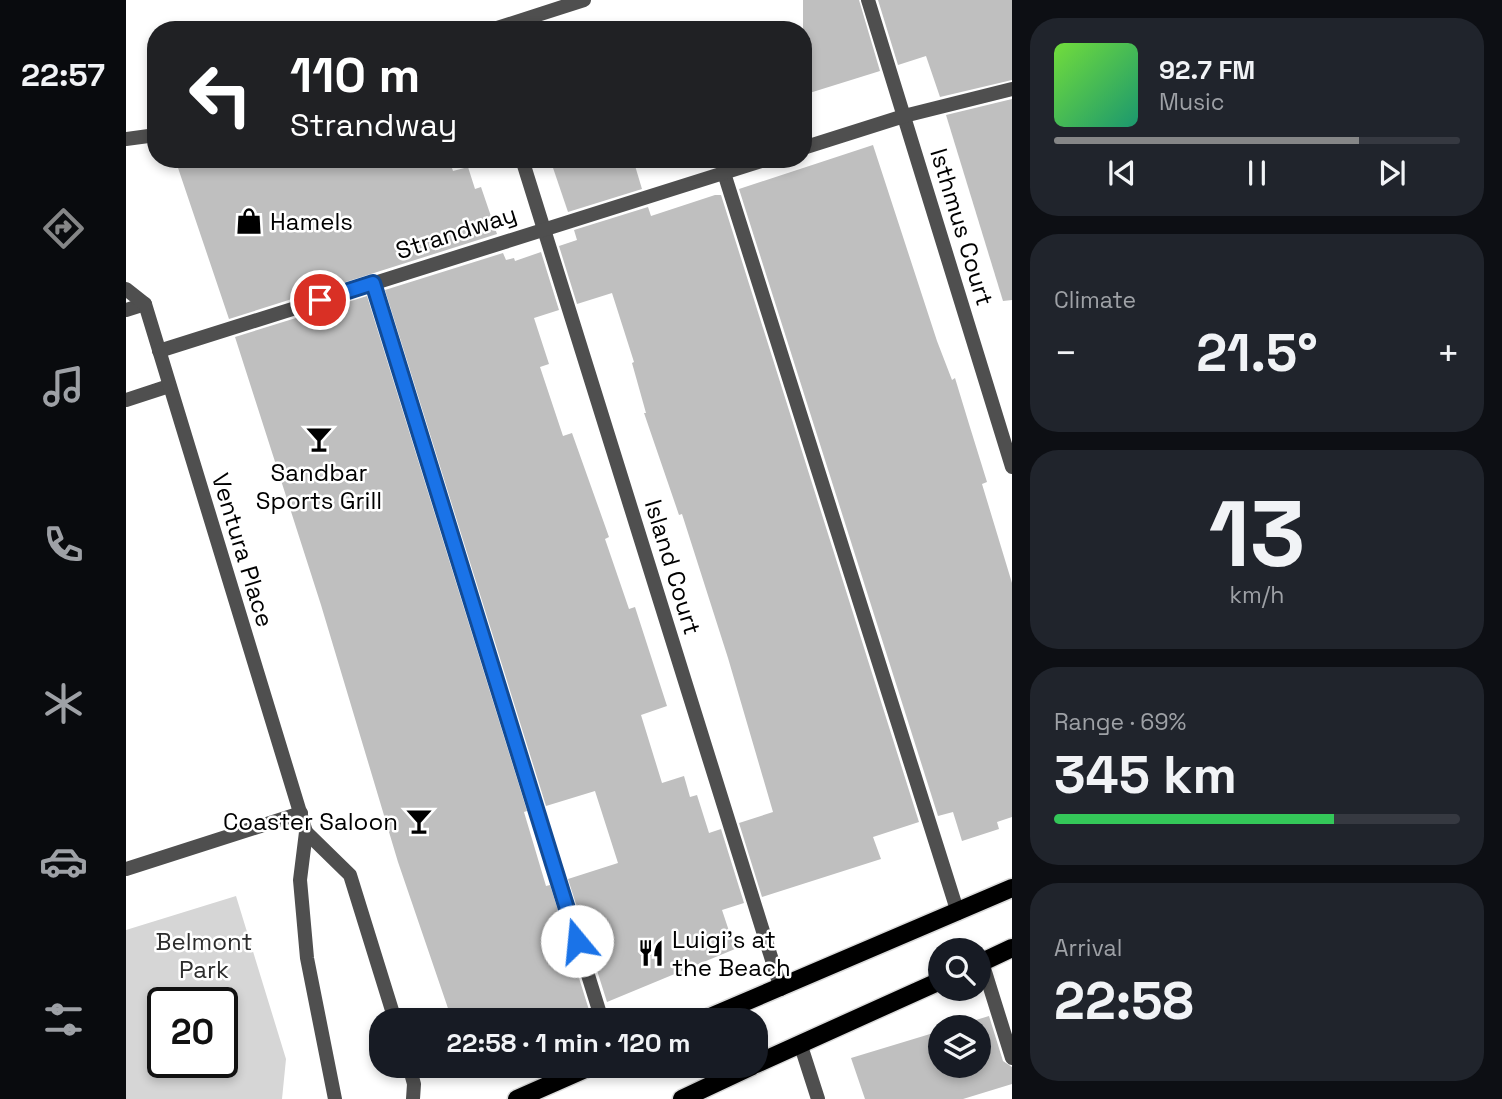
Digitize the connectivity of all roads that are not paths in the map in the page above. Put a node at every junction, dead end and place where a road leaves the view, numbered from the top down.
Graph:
1 (584, 0) edge
2 (868, 0) edge
3 (519, 21) edge
4 (1012, 89) edge
5 (904, 116) junction
6 (147, 136) edge
7 (126, 139) edge
8 (812, 145) edge
9 (525, 168) edge
10 (740, 168) edge
11 (724, 173) junction
12 (544, 228) junction
13 (373, 283) junction
14 (126, 289) edge
15 (145, 304) junction
16 (126, 310) edge
17 (159, 351) junction
18 (169, 386) junction
19 (126, 400) edge
20 (1012, 467) edge
21 (301, 813) junction
22 (306, 832) junction
23 (126, 869) edge
24 (1012, 888) edge
25 (958, 913) junction
26 (1012, 948) edge
27 (991, 958) edge
28 (928, 986) edge
29 (781, 989) junction
30 (991, 996) edge
31 (391, 1008) edge
32 (598, 1008) edge
33 (733, 1008) edge
34 (800, 1043) junction
35 (768, 1058) edge
36 (1012, 1058) edge
37 (412, 1078) edge
38 (565, 1078) edge
39 (726, 1078) edge
40 (335, 1099) edge
41 (413, 1099) edge
42 (517, 1099) edge
43 (682, 1099) edge
44 (818, 1099) edge

1 - 3 street
2 - 5 street, Isthmus Court
4 - 5 street
5 - 8 street
5 - 20 street, Isthmus Court
6 - 7 street
9 - 12 street, Island Court
10 - 11 street, Strandway
11 - 12 street, Strandway
11 - 25 street
12 - 13 street, Strandway
12 - 29 street, Island Court
13 - 17 street, Strandway
13 - 32 street
14 - 15 street
15 - 16 street
15 - 17 street, Ventura Place
17 - 18 street, Ventura Place
18 - 19 street
18 - 21 street, Ventura Place
21 - 22 street, Ventura Place
21 - 23 street
22 - 31 street
22 - 40 street, Ventura Place
24 - 25 main road
25 - 29 main road
26 - 27 main road
28 - 34 main road
29 - 33 main road
30 - 36 street
34 - 35 main road
34 - 44 street
37 - 41 street
38 - 42 main road
39 - 43 main road

